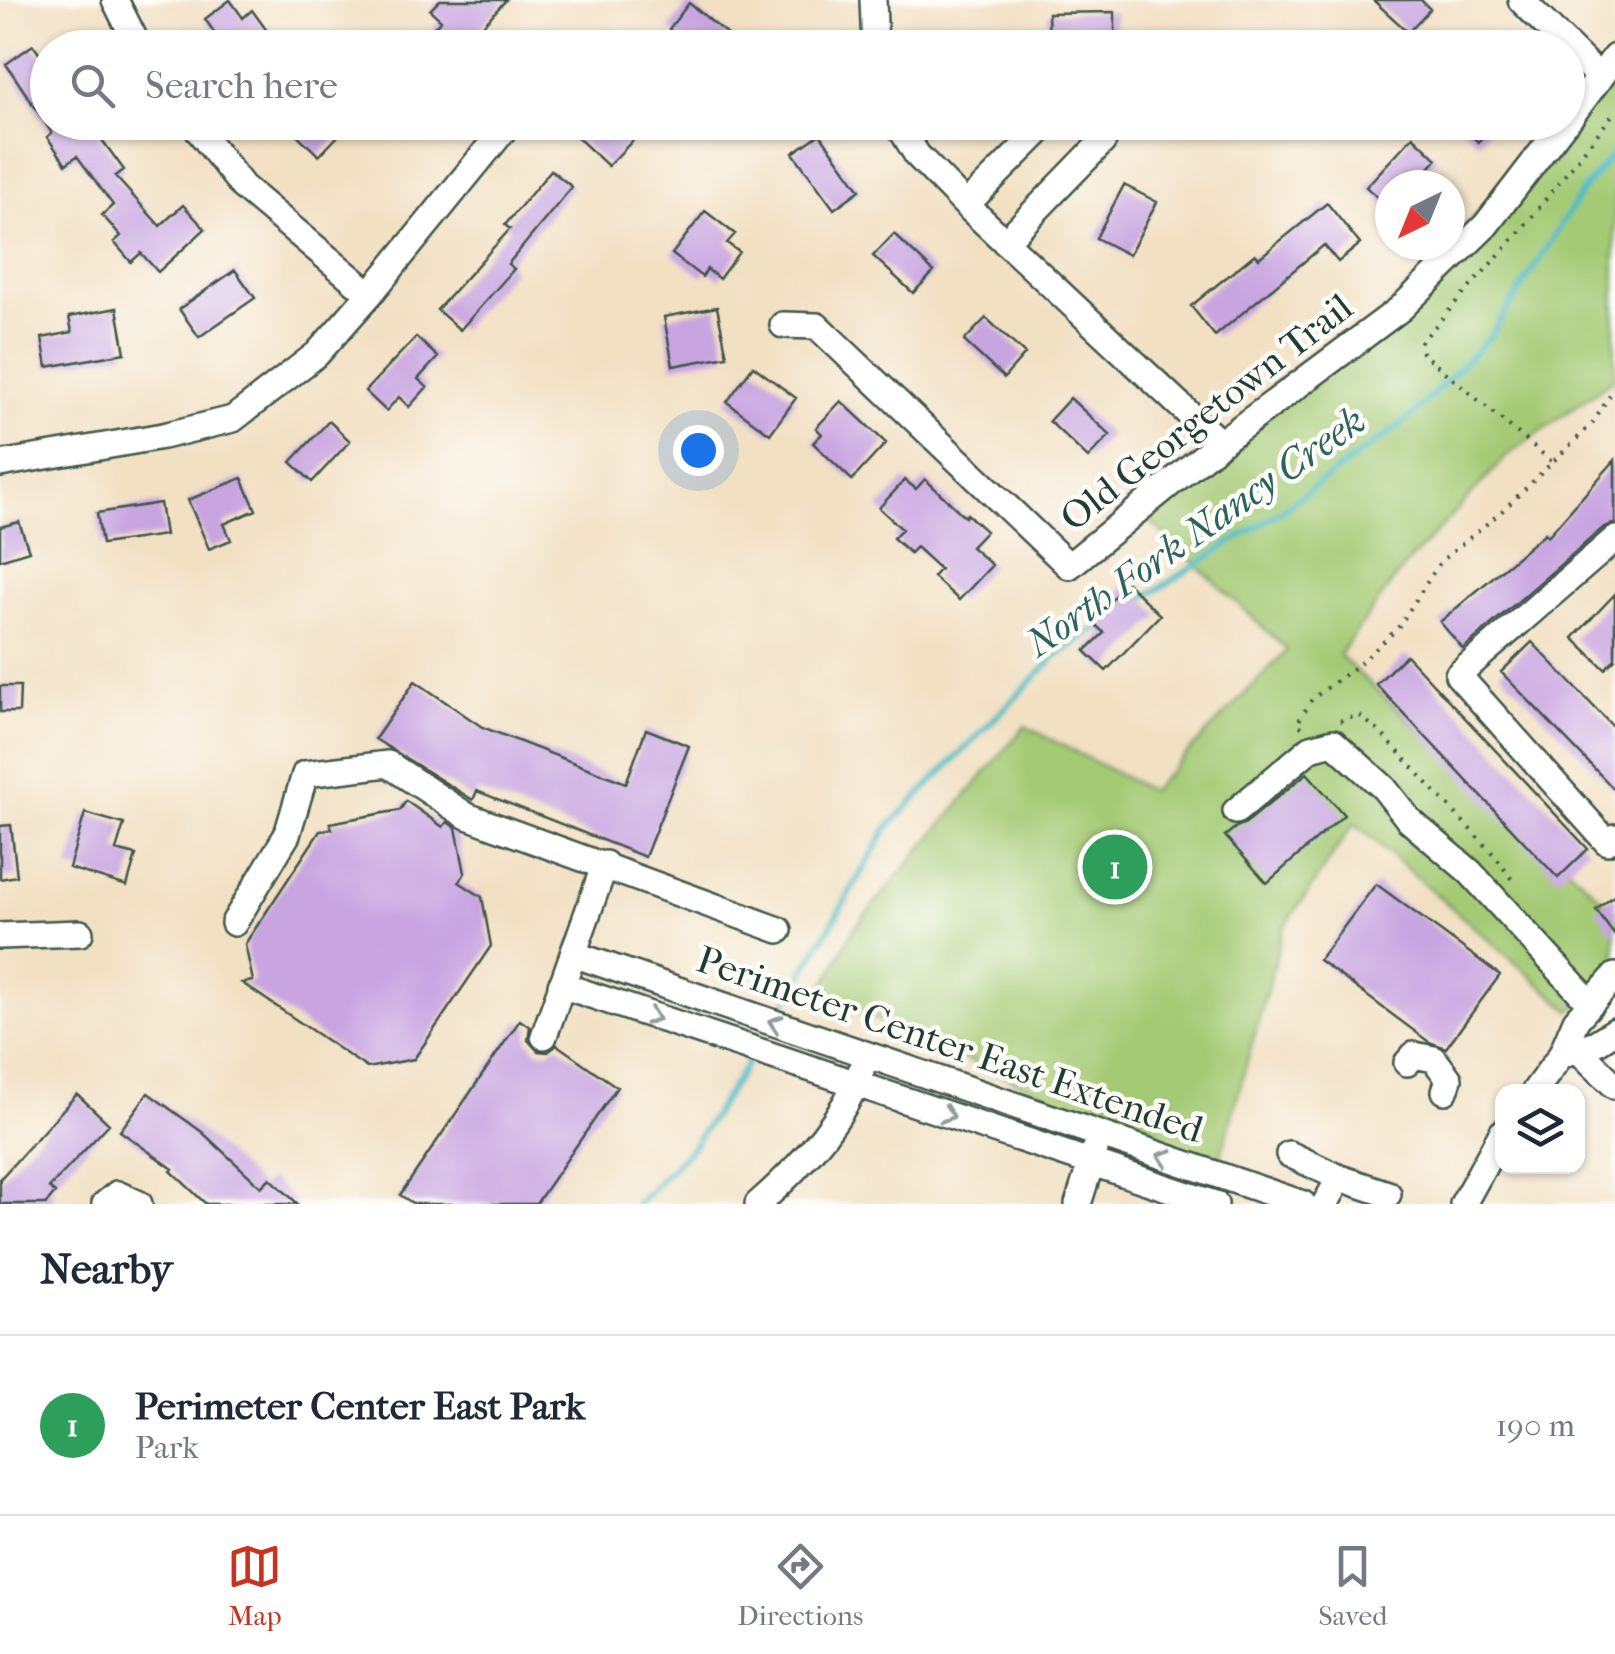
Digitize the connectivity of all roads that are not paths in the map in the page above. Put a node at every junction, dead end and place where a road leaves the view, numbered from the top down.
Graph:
1 (115, 0) edge
2 (873, 0) edge
3 (1521, 0) edge
4 (129, 30) edge
5 (874, 30) edge
6 (1559, 30) edge
7 (1585, 50) edge
8 (1608, 68) edge
9 (1585, 97) edge
10 (206, 140) edge
11 (495, 140) edge
12 (908, 140) edge
13 (1031, 140) edge
14 (1103, 140) edge
15 (1551, 140) edge
16 (966, 206) junction
17 (1005, 242) junction
18 (370, 294) junction
19 (783, 325) dead end
20 (1220, 443) junction
21 (0, 464) edge
22 (1615, 539) edge
23 (1236, 811) dead end
24 (1615, 838) edge
25 (604, 864) junction
26 (234, 923) dead end
27 (779, 930) dead end
28 (80, 933) dead end
29 (0, 936) edge
30 (572, 954) junction
31 (1615, 976) edge
32 (561, 986) junction
33 (1590, 1002) junction
34 (1615, 1031) edge
35 (544, 1036) dead end
36 (1569, 1052) junction
37 (867, 1054) junction
38 (1407, 1063) dead end
39 (1541, 1084) edge
40 (856, 1085) junction
41 (1615, 1086) edge
42 (1445, 1090) dead end
43 (1100, 1136) junction
44 (1495, 1146) edge
45 (1289, 1154) dead end
46 (1091, 1162) junction
47 (1227, 1178) junction
48 (1340, 1178) junction
49 (1388, 1194) dead end
50 (105, 1204) edge
51 (139, 1204) edge
52 (758, 1204) edge
53 (1078, 1204) edge
54 (1216, 1204) edge
55 (1303, 1204) edge
56 (1324, 1204) edge
57 (1463, 1204) edge

1 - 4 street
2 - 5 street
3 - 6 street
7 - 8 street
8 - 9 street, Old Georgetown Trail
10 - 18 street
11 - 18 street
12 - 16 street
13 - 16 street
14 - 17 street
15 - 20 street, Old Georgetown Trail
16 - 17 street
17 - 20 street
18 - 21 street
19 - 20 street, Old Georgetown Trail
22 - 24 street
23 - 33 street
25 - 26 street
25 - 27 street
25 - 30 street
28 - 29 street
30 - 32 street
37 -> 30 street, Perimeter Center East Extended
31 - 33 street
32 - 35 street
32 -> 40 street, Perimeter Center East Extended
33 - 36 street
34 - 36 street
36 - 39 street
36 - 41 street
37 - 40 street
37 - 43 street, Perimeter Center East Extended
38 - 42 street
40 -> 46 street, Perimeter Center East Extended
40 - 52 street
43 - 46 street
47 -> 43 street, Perimeter Center East Extended
44 - 57 street
45 - 48 street
46 - 53 street
46 - 54 street, Perimeter Center East Extended
47 - 54 street
47 - 55 street, Perimeter Center East Extended
48 - 49 street
48 - 56 street
50 - 51 street

